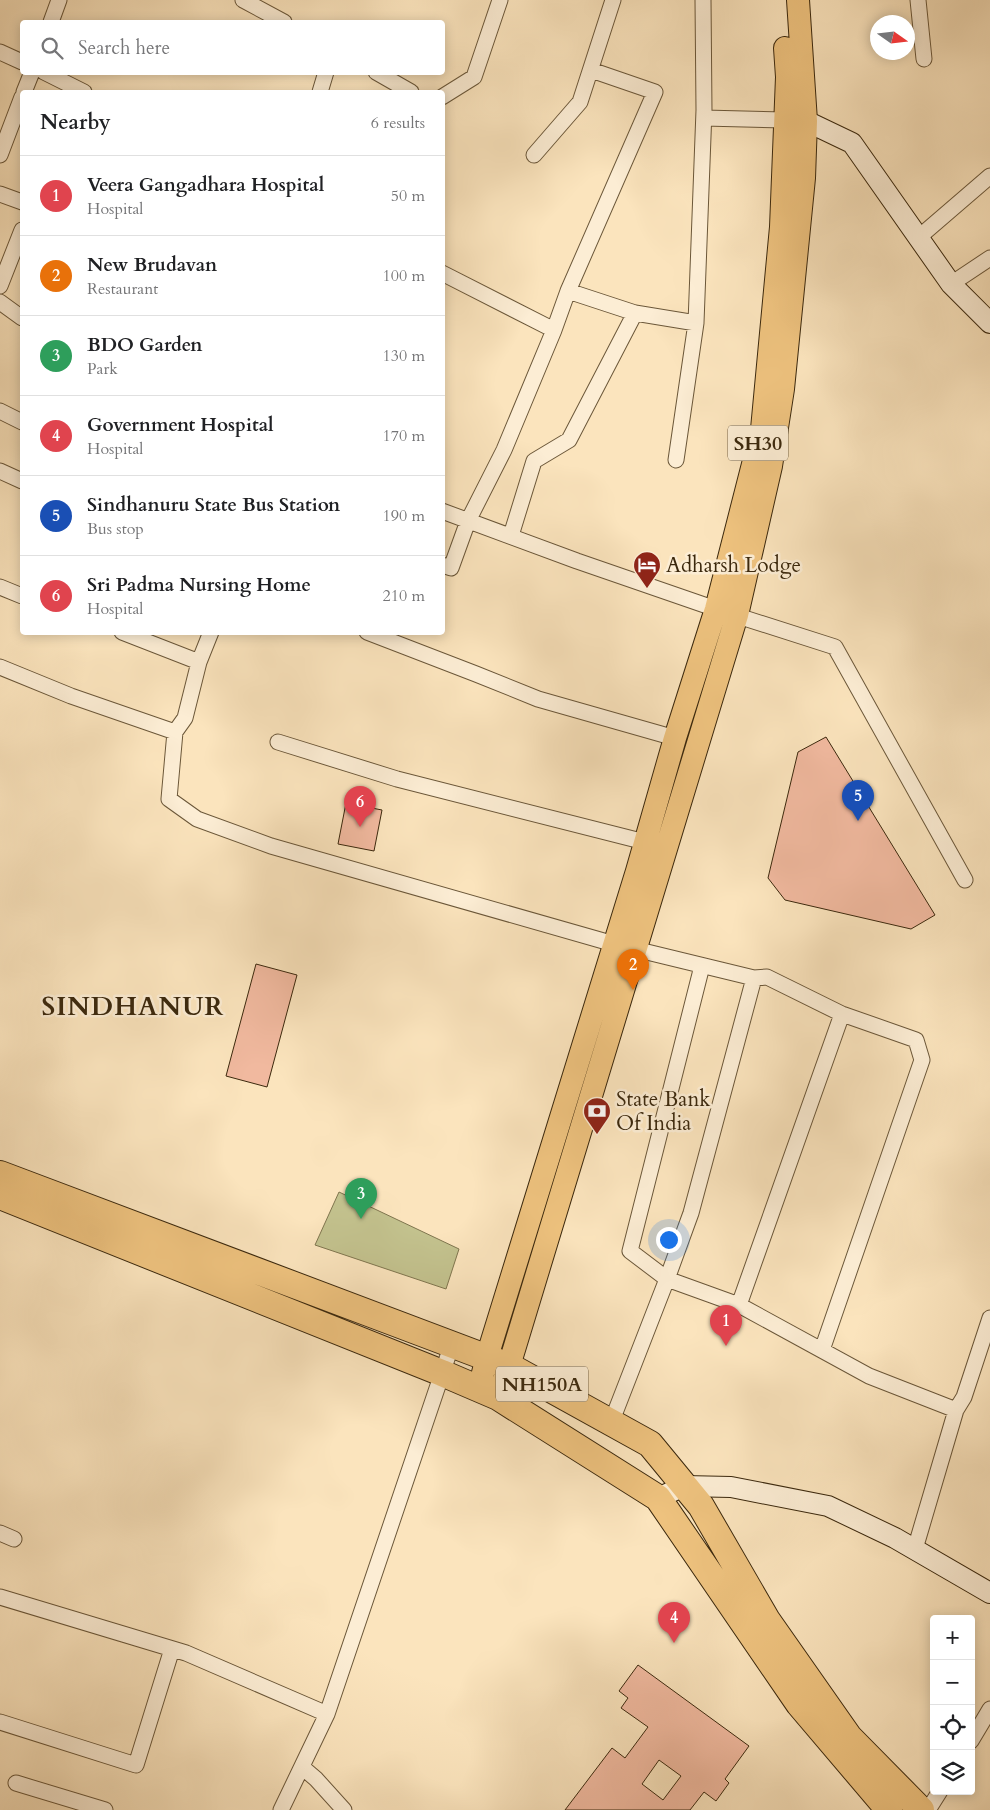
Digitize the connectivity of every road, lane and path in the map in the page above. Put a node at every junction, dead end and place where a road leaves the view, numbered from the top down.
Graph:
1 (59, 0) edge
2 (243, 0) edge
3 (500, 0) edge
4 (613, 0) edge
5 (703, 0) edge
6 (782, 0) edge
7 (798, 0) edge
8 (918, 0) edge
9 (52, 20) edge
10 (280, 20) edge
11 (0, 52) edge
12 (924, 59) dead end
13 (20, 61) edge
14 (590, 70) junction
15 (31, 75) edge
16 (50, 75) edge
17 (325, 75) edge
18 (381, 75) edge
19 (25, 90) edge
20 (80, 90) edge
21 (321, 90) edge
22 (408, 90) edge
23 (445, 95) edge
24 (20, 103) edge
25 (704, 118) junction
26 (796, 121) junction
27 (0, 155) edge
28 (534, 155) dead end
29 (990, 176) edge
30 (0, 194) edge
31 (20, 201) edge
32 (20, 235) edge
33 (918, 238) junction
34 (990, 258) edge
35 (445, 275) edge
36 (951, 284) junction
37 (0, 286) edge
38 (568, 291) junction
39 (0, 302) edge
40 (635, 313) junction
41 (20, 317) edge
42 (696, 323) junction
43 (990, 323) edge
44 (554, 330) junction
45 (0, 411) edge
46 (20, 421) edge
47 (676, 460) dead end
48 (0, 471) edge
49 (20, 480) edge
50 (445, 512) edge
51 (468, 521) junction
52 (509, 535) junction
53 (445, 566) edge
54 (0, 587) edge
55 (20, 595) edge
56 (726, 612) junction
57 (130, 635) edge
58 (211, 635) edge
59 (379, 635) edge
60 (199, 662) junction
61 (0, 667) edge
62 (176, 732) junction
63 (675, 738) junction
64 (278, 742) dead end
65 (645, 842) junction
66 (965, 880) dead end
67 (624, 947) junction
68 (702, 966) junction
69 (754, 978) junction
70 (842, 1014) junction
71 (0, 1174) edge
72 (0, 1196) edge
73 (667, 1279) junction
74 (739, 1305) junction
75 (990, 1318) edge
76 (452, 1344) junction
77 (822, 1350) junction
78 (498, 1362) junction
79 (442, 1373) junction
80 (488, 1393) junction
81 (956, 1410) junction
82 (611, 1423) junction
83 (684, 1486) junction
84 (658, 1498) junction
85 (914, 1549) junction
86 (990, 1593) edge
87 (0, 1597) edge
88 (172, 1649) junction
89 (990, 1709) edge
90 (327, 1714) junction
91 (0, 1722) edge
92 (975, 1734) edge
93 (302, 1767) junction
94 (16, 1783) dead end
95 (937, 1795) edge
96 (105, 1810) edge
97 (281, 1810) edge
98 (344, 1810) edge
99 (889, 1810) edge
100 (921, 1810) edge
101 (928, 1810) edge

1 - 9 street
2 - 10 street
3 - 23 street
4 - 14 street
5 - 25 street
6 - 26 main road
7 - 26 main road
8 - 12 street
11 - 13 street
14 - 28 street
14 - 38 street
15 - 19 street
16 - 20 street
17 - 21 street
18 - 22 street
24 - 27 street
25 - 26 street
25 - 42 street
26 - 33 street
26 - 56 main road
29 - 33 street
30 - 31 street
32 - 37 street
33 - 36 street
34 - 36 street
35 - 44 street
36 - 43 street
38 - 40 street
38 - 44 street
39 - 41 street
40 - 42 street
40 - 52 street
42 - 47 street
44 - 51 street
45 - 46 street
48 - 49 street
50 - 51 street
51 - 52 street
51 - 53 street
52 - 56 street
54 - 55 street
56 - 63 main road
56 - 66 street
56 - 67 main road
57 - 60 street
58 - 60 street
59 - 63 street
60 - 62 street
61 - 62 street
62 - 67 street
63 - 65 main road
64 - 65 street
65 - 67 main road
67 - 68 street
67 - 78 main road
68 - 69 street
68 - 73 street
69 - 70 street
69 - 73 street
70 - 74 street
70 - 77 street
71 - 76 highway, NH150A
72 - 79 highway, NH150A
73 - 74 street
73 - 82 street
74 - 77 street
75 - 81 street
76 - 78 highway, NH150A
76 - 79 street
77 - 81 street
78 - 80 main road
78 - 82 highway, NH150A
79 - 80 highway, NH150A
79 - 90 street
80 - 84 highway, NH150A
81 - 85 street
82 - 83 highway, NH150A
83 - 84 street
83 - 85 street
83 - 100 highway, NH150A
84 - 99 highway, NH150A
85 - 86 street
87 - 88 street
88 - 90 street
88 - 91 street
89 - 92 street
90 - 93 street
93 - 97 street
93 - 98 street
94 - 96 street
95 - 101 street

